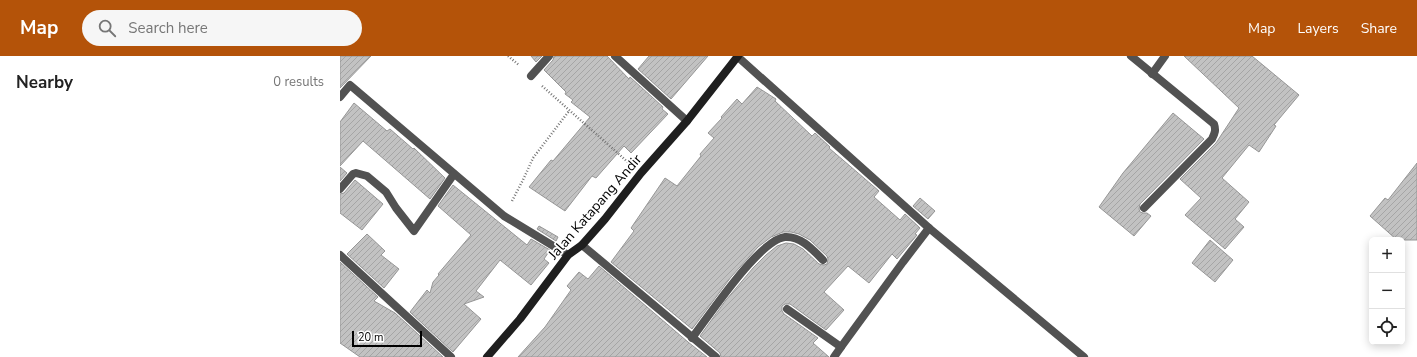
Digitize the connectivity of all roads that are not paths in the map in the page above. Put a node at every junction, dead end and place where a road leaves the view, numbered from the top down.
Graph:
1 (549, 56) edge
2 (615, 56) edge
3 (738, 56) edge
4 (1131, 56) edge
5 (1165, 56) edge
6 (1152, 74) junction
7 (531, 76) road end
8 (340, 97) edge
9 (687, 120) junction
10 (454, 174) junction
11 (340, 190) edge
12 (1144, 208) dead end
13 (929, 228) junction
14 (582, 245) junction
15 (340, 255) edge
16 (568, 255) junction
17 (823, 260) dead end
18 (788, 309) dead end
19 (692, 338) junction
20 (842, 347) junction
21 (451, 357) edge
22 (487, 357) edge
23 (716, 357) edge
24 (834, 357) edge
25 (1084, 357) edge

1 - 7 street
2 - 9 street
3 - 9 street, Jalan Katapang Andir
3 - 13 street
4 - 6 street
5 - 6 street
6 - 12 street
8 - 10 street
9 - 14 street, Jalan Katapang Andir
10 - 11 street
10 - 16 street
13 - 20 street
13 - 25 street
14 - 16 street, Jalan Katapang Andir
14 - 19 street
15 - 21 street
16 - 22 street, Jalan Katapang Andir
17 - 19 street
18 - 20 street
19 - 23 street
20 - 24 street

